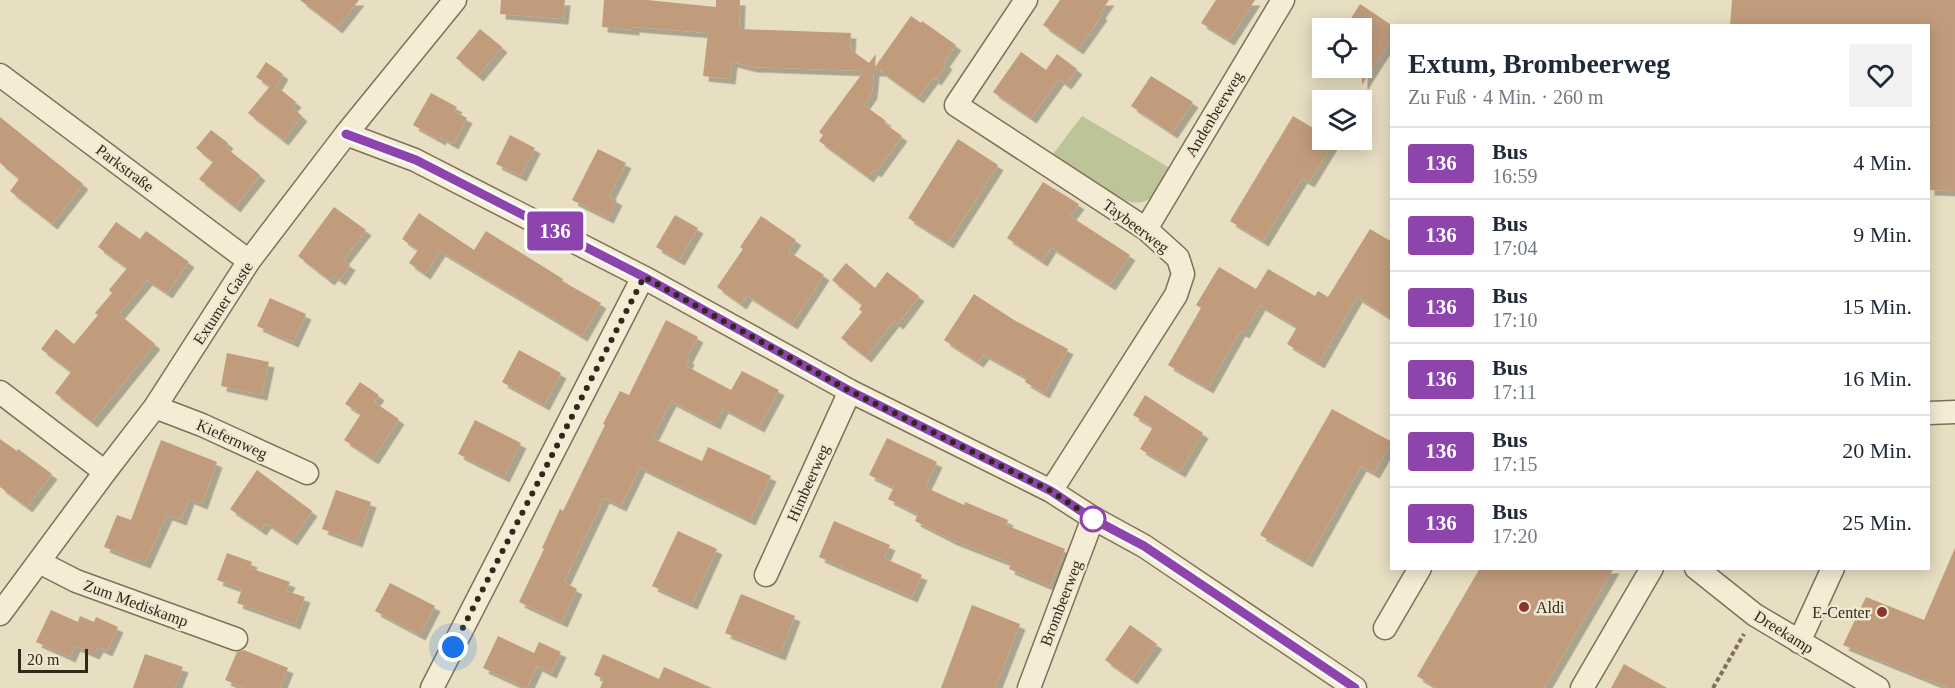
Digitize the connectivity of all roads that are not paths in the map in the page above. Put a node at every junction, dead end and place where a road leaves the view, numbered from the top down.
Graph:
1 (455, 0) edge
2 (1026, 0) edge
3 (1283, 0) edge
4 (0, 75) edge
5 (346, 134) junction
6 (1146, 229) junction
7 (249, 261) junction
8 (644, 277) junction
9 (850, 391) junction
10 (0, 392) edge
11 (155, 407) junction
12 (1955, 412) edge
13 (1930, 413) edge
14 (105, 472) junction
15 (307, 473) dead end
16 (1051, 491) junction
17 (1093, 519) junction
18 (39, 562) junction
19 (1419, 570) edge
20 (1651, 570) edge
21 (1699, 570) edge
22 (1832, 570) edge
23 (766, 575) dead end
24 (0, 614) edge
25 (1385, 628) dead end
26 (236, 639) dead end
27 (1799, 642) junction
28 (1344, 685) edge
29 (432, 688) edge
30 (1029, 688) edge
31 (1582, 688) edge
32 (1878, 688) edge

1 - 5 street, Extumer Gaste
2 - 6 street, Taybeerweg
3 - 6 street, Andenbeerweg
4 - 7 street, Parkstraße
5 - 7 street, Extumer Gaste
5 - 8 street
6 - 16 street, Taybeerweg
7 - 11 street, Extumer Gaste
8 - 9 street
8 - 29 street
9 - 16 street
9 - 23 street, Himbeerweg
10 - 14 street
11 - 14 street, Extumer Gaste
11 - 15 street, Kiefernweg
12 - 13 street
14 - 18 street, Extumer Gaste
16 - 17 street
17 - 28 street
17 - 30 street, Brombeerweg
18 - 24 street, Extumer Gaste
18 - 26 street, Zum Mediskamp
19 - 25 street
20 - 31 street
21 - 27 street, Dreekamp
22 - 27 street
27 - 32 street, Dreekamp

